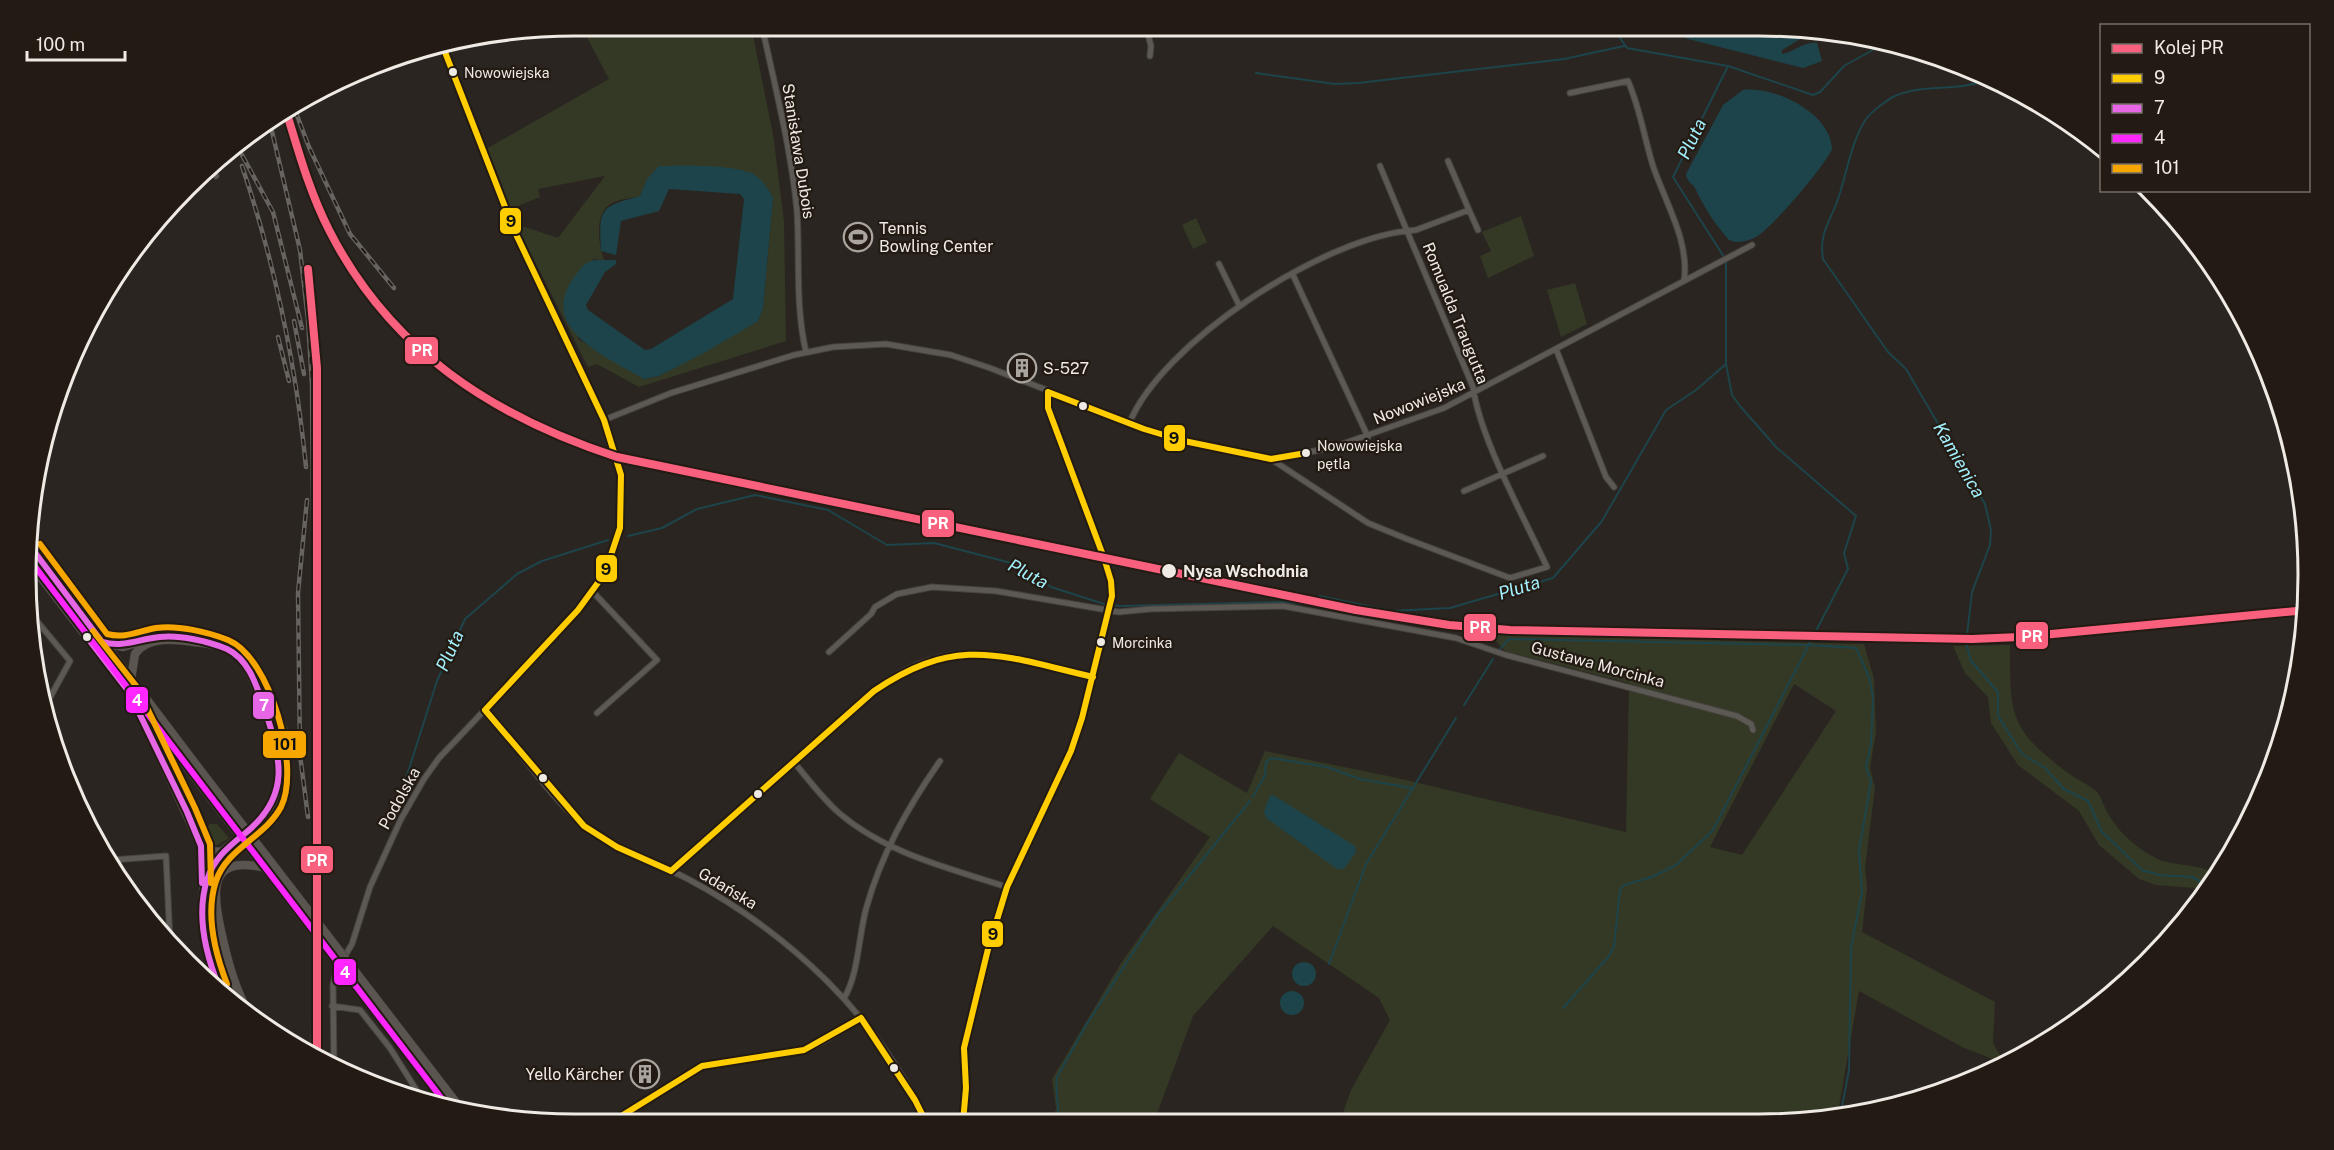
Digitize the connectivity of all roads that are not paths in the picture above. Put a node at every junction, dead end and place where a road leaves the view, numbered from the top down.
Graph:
1 (764, 36) edge
2 (1148, 36) edge
3 (445, 52) edge
4 (1150, 56) dead end
5 (1570, 93) dead end
6 (1448, 160) dead end
7 (1380, 166) dead end
8 (1469, 210) junction
9 (1478, 230) dead end
10 (1407, 231) junction
11 (1752, 245) dead end
12 (1219, 264) dead end
13 (1293, 275) junction
14 (1684, 281) junction
15 (1239, 305) junction
16 (1556, 349) junction
17 (806, 352) junction
18 (1048, 392) junction
19 (1474, 393) junction
20 (604, 420) junction
21 (1129, 424) junction
22 (1368, 436) junction
23 (1543, 456) dead end
24 (1271, 459) junction
25 (1504, 473) junction
26 (1614, 487) dead end
27 (1464, 491) dead end
28 (37, 554) edge
29 (36, 571) edge
30 (593, 592) junction
31 (1110, 607) junction
32 (38, 623) edge
33 (185, 640) junction
34 (102, 642) junction
35 (829, 652) dead end
36 (1093, 677) junction
37 (131, 679) junction
38 (129, 692) junction
39 (50, 698) edge
40 (484, 710) junction
41 (597, 713) dead end
42 (1753, 730) dead end
43 (793, 761) junction
44 (940, 761) dead end
45 (191, 764) junction
46 (201, 846) junction
47 (889, 846) junction
48 (223, 852) junction
49 (118, 860) edge
50 (265, 868) junction
51 (671, 871) junction
52 (1007, 886) junction
53 (203, 889) junction
54 (169, 929) edge
55 (213, 973) edge
56 (242, 998) edge
57 (844, 998) junction
58 (332, 1006) junction
59 (861, 1018) junction
60 (334, 1056) edge
61 (416, 1090) edge
62 (449, 1099) edge
63 (449, 1099) edge
64 (625, 1114) edge
65 (922, 1114) edge
66 (964, 1114) edge

1 - 17 street, Stanisława Dubois
2 - 4 street
3 - 20 street
5 - 14 street
6 - 8 street
7 - 10 street, Romualda Traugutta
8 - 9 street
8 - 10 street, Romualda Traugutta
10 - 13 street, Romualda Traugutta
10 - 19 street, Romualda Traugutta
11 - 14 street, Nowowiejska
12 - 15 street
13 - 15 street, Romualda Traugutta
13 - 22 street
14 - 16 street, Nowowiejska
15 - 21 street, Romualda Traugutta
16 - 19 street, Nowowiejska
16 - 26 street
17 - 18 street, Nowowiejska
17 - 20 street, Nowowiejska
18 - 21 street, Nowowiejska
18 - 31 street
19 - 22 street, Nowowiejska
19 - 25 street, Romualda Traugutta
20 - 30 street, Podolska
21 - 24 street, Nowowiejska
22 - 24 street, Nowowiejska
23 - 25 street
24 - 25 street, Romualda Traugutta
25 - 27 street
28 - 34 main road
29 - 38 main road
30 - 40 street, Podolska
30 - 41 street
31 - 35 street, Gustawa Morcinka
31 - 36 street
31 - 42 street, Gustawa Morcinka
32 - 39 street
33 - 34 main road
33 - 37 main road
33 - 48 main road
34 - 37 main road
36 - 43 street
36 - 52 street
37 - 45 main road
38 - 45 main road
38 - 46 main road
40 - 51 street, Gdańska
40 - 58 street, Podolska
43 - 47 street
43 - 51 street
44 - 47 street
45 - 50 main road, bridge
45 - 62 main road, bridge
46 - 48 main road
46 - 53 main road
47 - 52 street
47 - 57 street
48 - 53 main road
49 - 54 street
50 - 56 main road
50 - 63 main road, bridge
51 - 57 street, Gdańska
52 - 66 street
53 - 55 main road
57 - 59 street, Gdańska
58 - 60 street, Podolska
58 - 61 street
59 - 64 street
59 - 65 street, Gdańska

